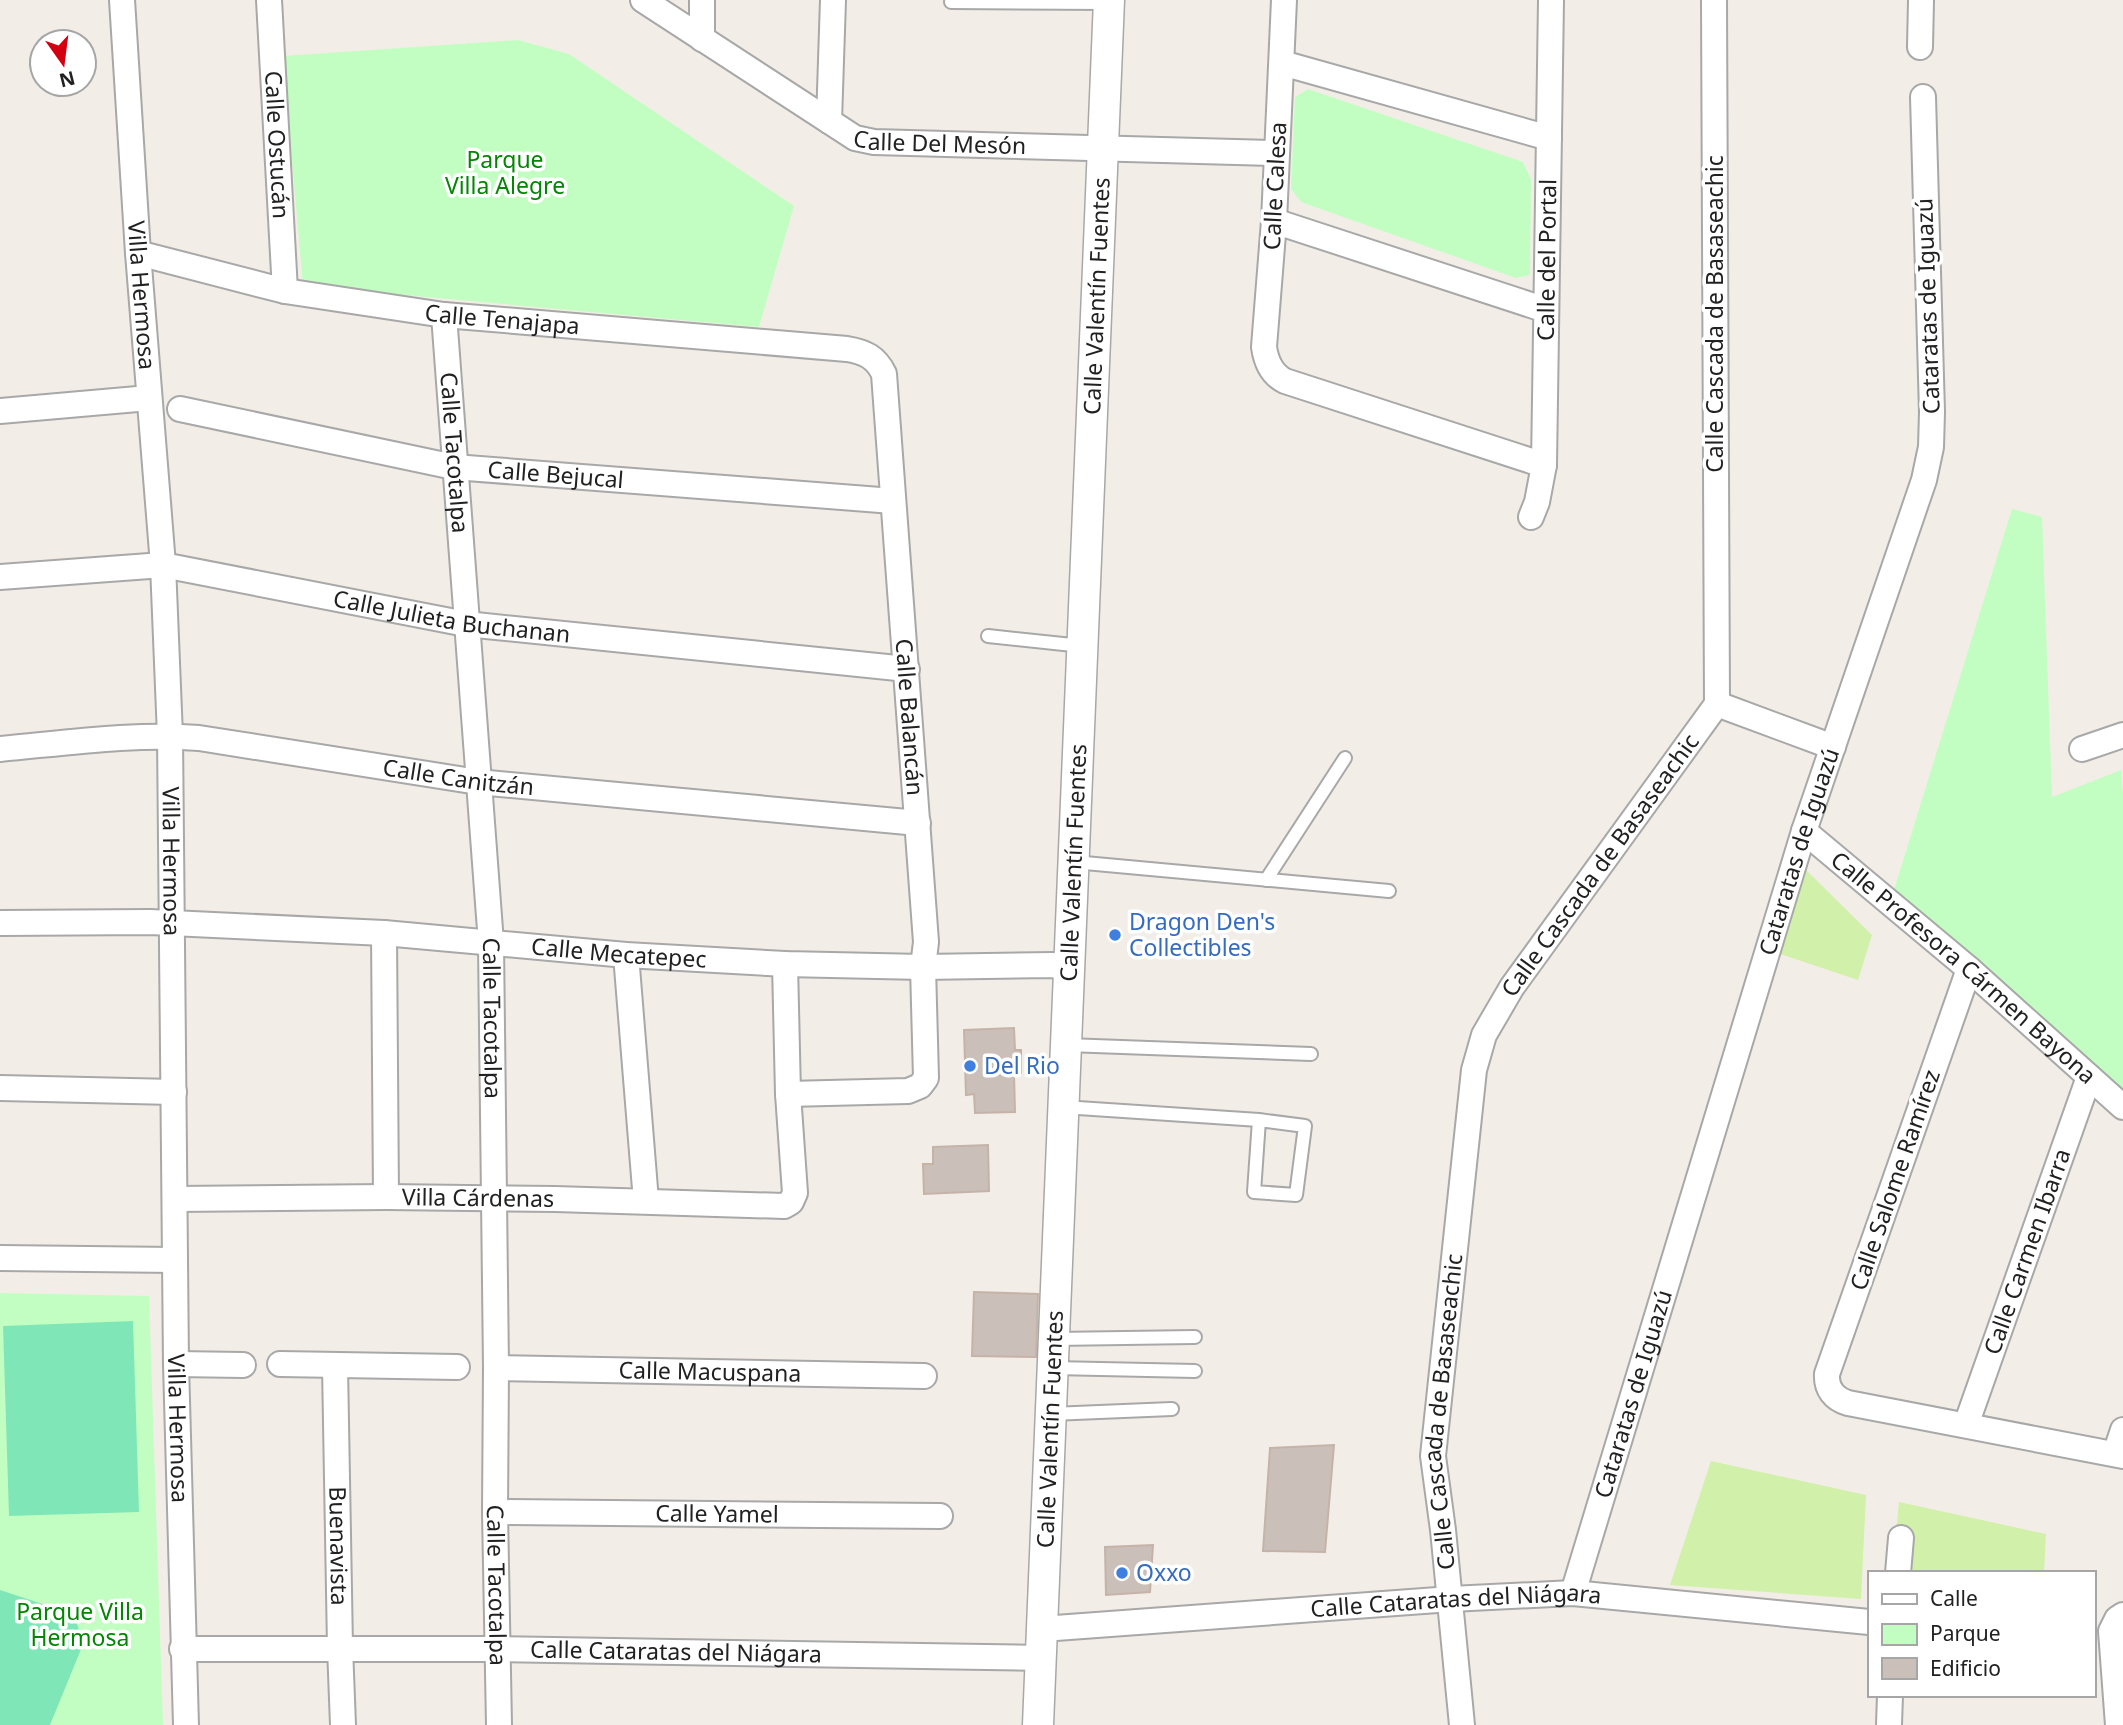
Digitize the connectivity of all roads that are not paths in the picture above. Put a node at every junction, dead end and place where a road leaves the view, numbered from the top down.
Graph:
1 (122, 0) edge
2 (269, 0) edge
3 (643, 0) edge
4 (702, 0) edge
5 (833, 0) edge
6 (1284, 0) edge
7 (1551, 0) edge
8 (1714, 0) edge
9 (1921, 0) edge
10 (951, 2) dead end
11 (1109, 2) edge
12 (702, 39) junction
13 (1920, 47) dead end
14 (1282, 63) junction
15 (1923, 97) dead end
16 (829, 121) junction
17 (1549, 138) junction
18 (1102, 148) junction
19 (1276, 153) junction
20 (1274, 221) junction
21 (138, 253) junction
22 (285, 290) junction
23 (1546, 310) junction
24 (444, 315) junction
25 (870, 355) joint
26 (149, 398) junction
27 (180, 409) dead end
28 (0, 411) edge
29 (1544, 465) junction
30 (454, 467) junction
31 (893, 502) junction
32 (1531, 517) dead end
33 (163, 565) junction
34 (0, 578) edge
35 (466, 624) junction
36 (988, 636) dead end
37 (1082, 646) junction
38 (906, 669) junction
39 (1717, 704) junction
40 (2123, 735) edge
41 (170, 736) junction
42 (1833, 747) junction
43 (0, 749) edge
44 (2082, 749) dead end
45 (1345, 758) dead end
46 (478, 782) junction
47 (918, 823) junction
48 (1804, 831) junction
49 (1073, 862) junction
50 (1266, 880) junction
51 (1389, 891) dead end
52 (0, 923) edge
53 (171, 923) junction
54 (384, 933) junction
55 (491, 943) junction
56 (626, 954) junction
57 (785, 964) junction
58 (923, 967) junction
59 (1069, 969) junction
60 (1969, 970) junction
61 (1066, 1045) junction
62 (1311, 1055) dead end
63 (2090, 1077) junction
64 (0, 1088) edge
65 (174, 1092) junction
66 (788, 1094) junction
67 (1063, 1107) junction
68 (2123, 1107) edge
69 (1259, 1120) junction
70 (386, 1197) junction
71 (493, 1198) junction
72 (175, 1199) junction
73 (646, 1201) junction
74 (0, 1258) edge
75 (175, 1260) junction
76 (1195, 1337) dead end
77 (1053, 1354) junction
78 (176, 1364) junction
79 (280, 1364) dead end
80 (243, 1365) dead end
81 (335, 1366) junction
82 (457, 1367) dead end
83 (496, 1368) junction
84 (1195, 1371) dead end
85 (925, 1376) dead end
86 (1172, 1409) dead end
87 (1051, 1413) junction
88 (1966, 1425) junction
89 (2123, 1430) edge
90 (2119, 1455) edge
91 (495, 1512) junction
92 (940, 1516) dead end
93 (1901, 1538) dead end
94 (1898, 1571) edge
95 (1573, 1593) junction
96 (1451, 1599) junction
97 (2123, 1615) edge
98 (1868, 1622) edge
99 (1041, 1644) junction
100 (340, 1647) junction
101 (183, 1649) junction
102 (497, 1649) junction
103 (1890, 1697) edge
104 (186, 1725) edge
105 (343, 1725) edge
106 (499, 1725) edge
107 (1038, 1725) edge
108 (1462, 1725) edge
109 (1889, 1725) edge
110 (2118, 1725) edge

1 - 21 street, Villa Hermosa
2 - 22 street, Calle Ostucán
3 - 12 street, Calle Del Mesón
4 - 12 street
5 - 16 street
6 - 14 street, Calle Calesa
7 - 17 street, Calle del Portal
8 - 39 street, Calle Cascada de Basaseachic
9 - 13 street
10 - 11 lane
11 - 18 street, Calle Valentín Fuentes
12 - 16 street, Calle Del Mesón
14 - 17 street
14 - 19 street, Calle Calesa
15 - 42 street, Cataratas de Iguazú
16 - 18 street, Calle Del Mesón
17 - 23 street, Calle del Portal
18 - 19 street, Calle Del Mesón
18 - 37 street, Calle Valentín Fuentes
19 - 20 street, Calle Calesa
20 - 23 street
20 - 29 street, Calle Calesa
21 - 22 street, Calle Tenajapa
21 - 26 street, Villa Hermosa
22 - 24 street, Calle Tenajapa
23 - 29 street, Calle del Portal
24 - 25 street, Calle Tenajapa
24 - 30 street, Calle Tacotalpa
25 - 31 street, Calle Balancán
26 - 28 street
26 - 33 street, Villa Hermosa
27 - 30 street, Calle Bejucal
29 - 32 street, Calle del Portal
30 - 31 street, Calle Bejucal
30 - 35 street, Calle Tacotalpa
31 - 38 street, Calle Balancán
33 - 34 street, Calle Julieta Buchanan
33 - 35 street, Calle Julieta Buchanan
33 - 41 street, Villa Hermosa
35 - 38 street, Calle Julieta Buchanan
35 - 46 street, Calle Tacotalpa
36 - 37 lane
37 - 49 street, Calle Valentín Fuentes
38 - 47 street, Calle Balancán
39 - 42 street
39 - 96 street, Calle Cascada de Basaseachic
40 - 44 street
41 - 43 street, Calle Canitzán
41 - 46 street, Calle Canitzán
41 - 53 street, Villa Hermosa
42 - 48 street, Cataratas de Iguazú
45 - 50 lane
46 - 47 street, Calle Canitzán
46 - 55 street, Calle Tacotalpa
47 - 58 street, Calle Balancán
48 - 60 street, Calle Profesora Cármen Bayona
48 - 95 street, Cataratas de Iguazú
49 - 50 lane
49 - 59 street, Calle Valentín Fuentes
50 - 51 lane
52 - 53 street, Calle Mecatepec
53 - 54 street, Calle Mecatepec
53 - 65 street, Villa Hermosa
54 - 55 street, Calle Mecatepec
54 - 70 street
55 - 56 street, Calle Mecatepec
55 - 71 street, Calle Tacotalpa
56 - 57 street, Calle Mecatepec
56 - 73 street
57 - 58 street, Calle Mecatepec
57 - 66 street
58 - 59 street, Calle Mecatepec
58 - 66 street, Calle Balancán
59 - 61 street, Calle Valentín Fuentes
60 - 63 street, Calle Profesora Cármen Bayona
60 - 88 street, Calle Salome Ramírez
61 - 62 lane
61 - 67 street, Calle Valentín Fuentes
63 - 68 street, Calle Profesora Cármen Bayona
63 - 88 street, Calle Carmen Ibarra
64 - 65 street
65 - 72 street, Villa Hermosa
66 - 73 street, Villa Cárdenas
67 - 69 lane
67 - 77 street, Calle Valentín Fuentes
69 - 69 lane
70 - 71 street, Villa Cárdenas
70 - 72 street, Villa Cárdenas
71 - 73 street, Villa Cárdenas
71 - 83 street, Calle Tacotalpa
72 - 75 street, Villa Hermosa
74 - 75 street
75 - 78 street, Villa Hermosa
76 - 77 lane
77 - 84 lane
77 - 87 street, Calle Valentín Fuentes
78 - 80 street
78 - 101 street, Villa Hermosa
79 - 81 street
81 - 82 street
81 - 100 street, Buenavista
83 - 85 street, Calle Macuspana
83 - 91 street, Calle Tacotalpa
86 - 87 lane
87 - 99 street, Calle Valentín Fuentes
88 - 90 street
89 - 90 street
91 - 92 street, Calle Yamel
91 - 102 street, Calle Tacotalpa
93 - 94 street
95 - 96 street, Calle Cataratas del Niágara
95 - 98 street, Calle Cataratas del Niágara
96 - 99 street, Calle Cataratas del Niágara
96 - 108 street, Calle Cascada de Basaseachic
97 - 110 street
99 - 102 street, Calle Cataratas del Niágara
99 - 107 street, Calle Valentín Fuentes
100 - 101 street, Calle Cataratas del Niágara
100 - 102 street, Calle Cataratas del Niágara
100 - 105 street, Buenavista
101 - 104 street, Villa Hermosa
102 - 106 street, Calle Tacotalpa
103 - 109 street

